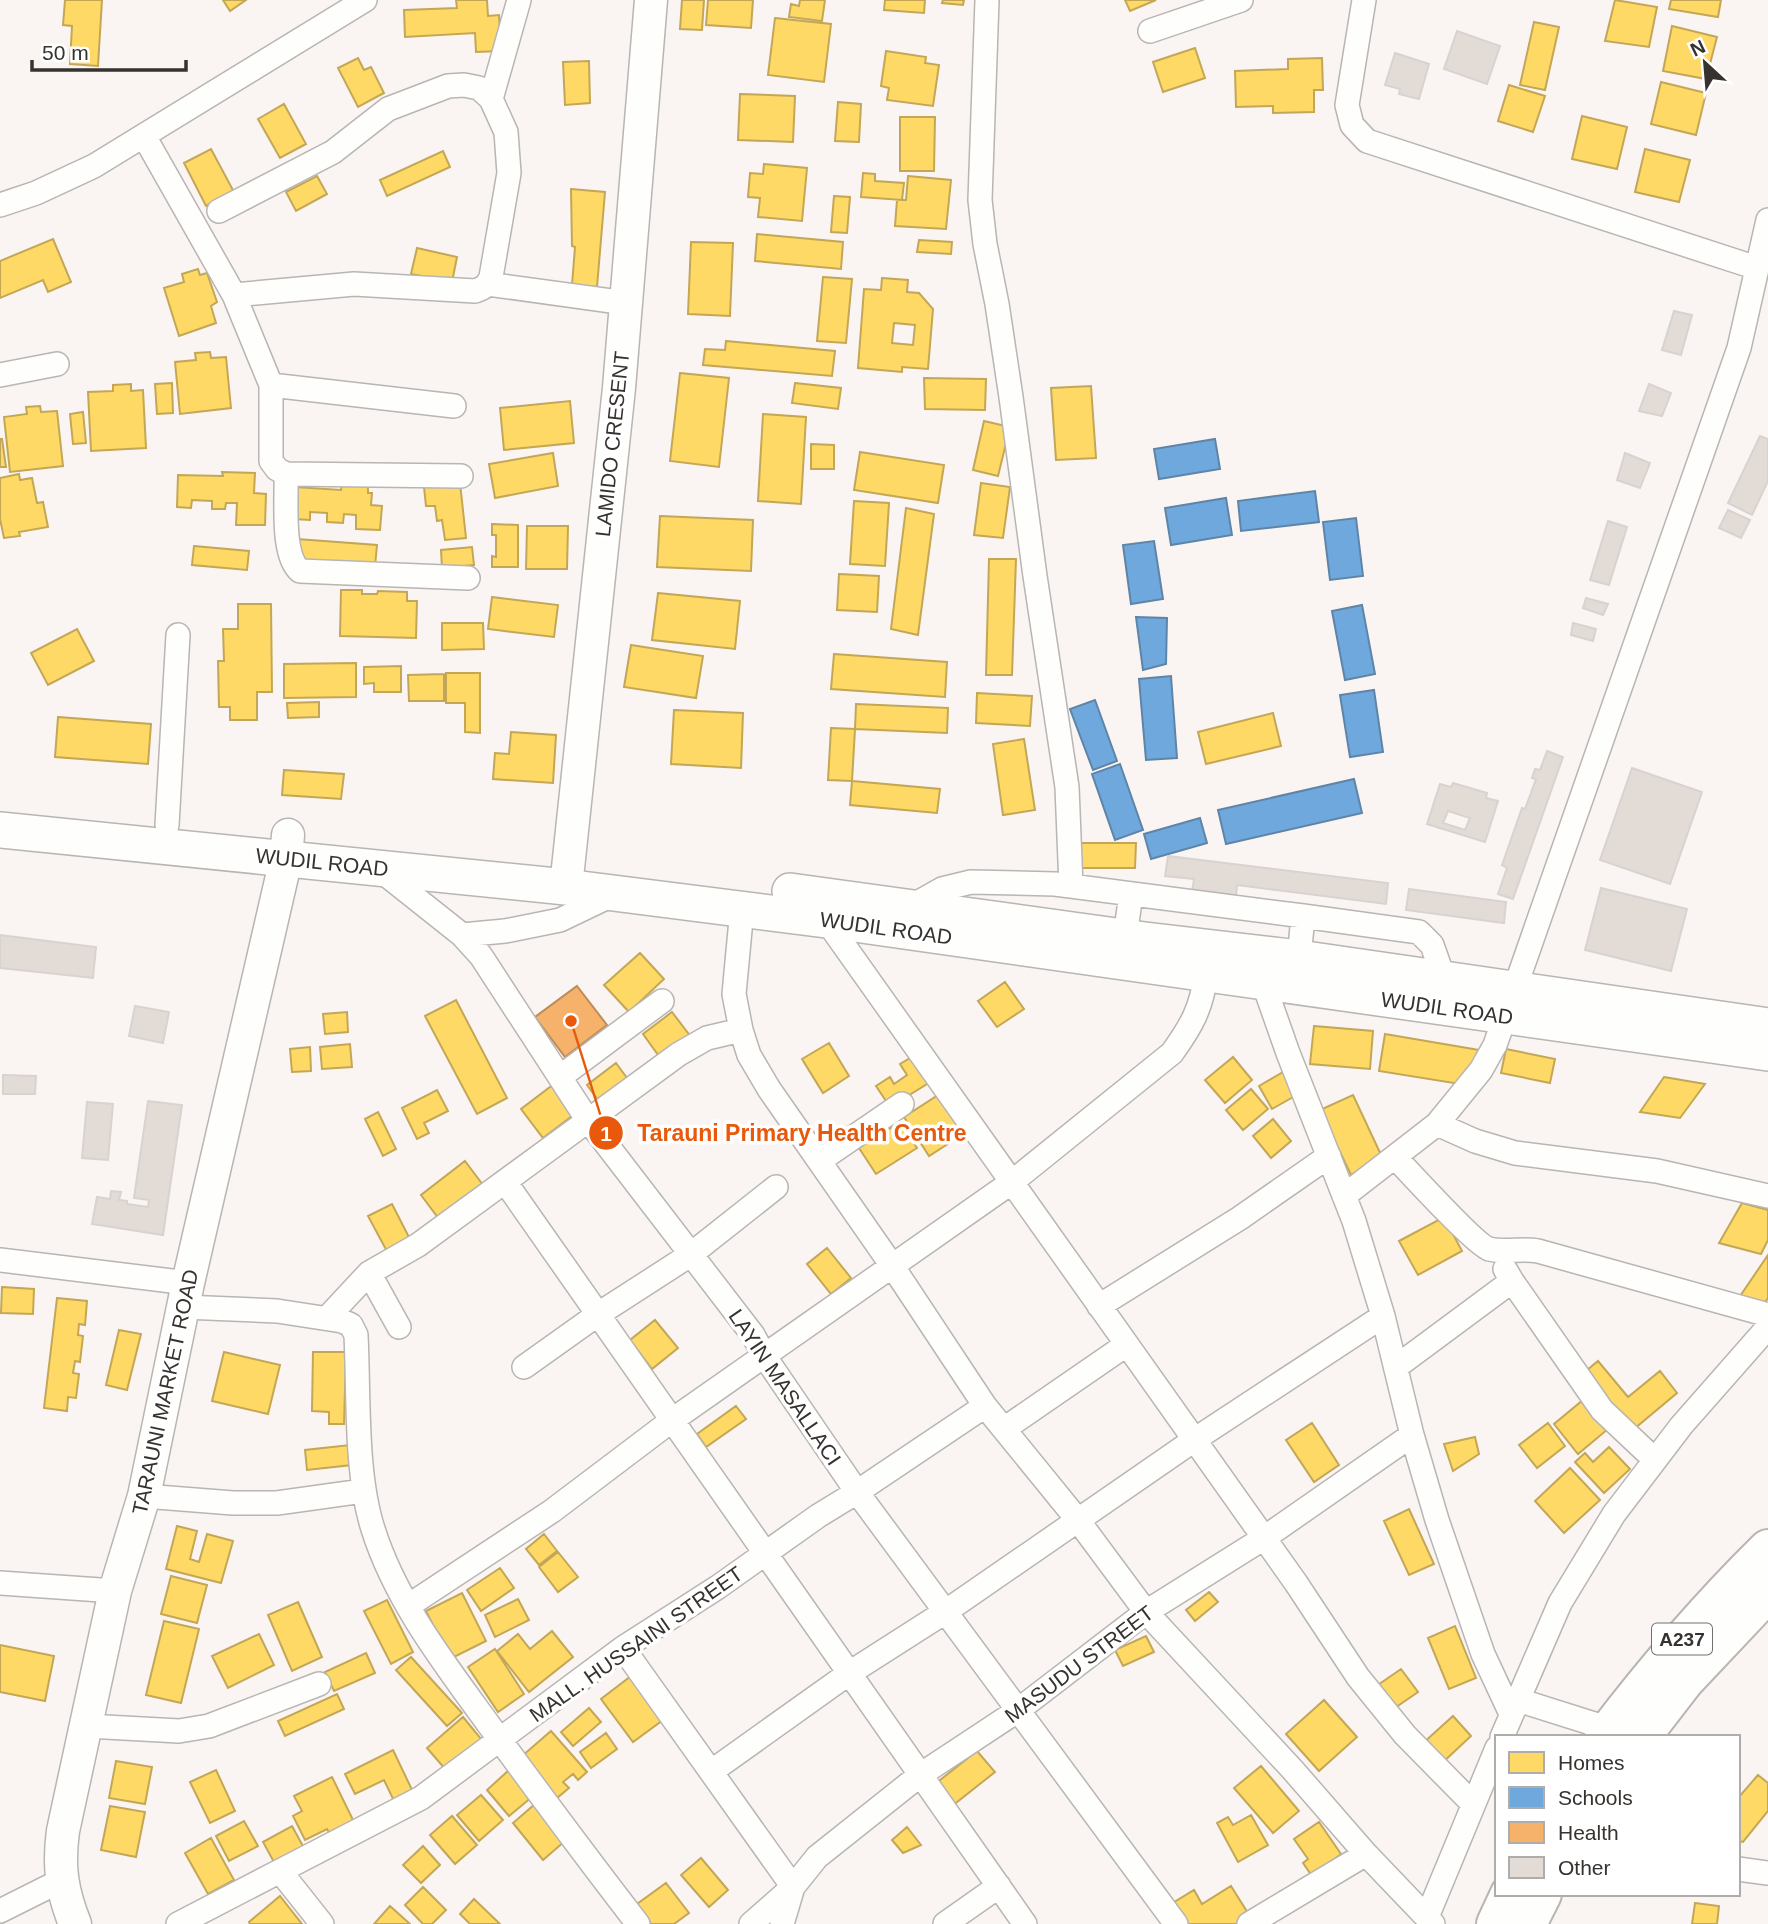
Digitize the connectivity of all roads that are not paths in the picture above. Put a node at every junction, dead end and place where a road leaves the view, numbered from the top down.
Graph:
1 (365, 0) edge
2 (519, 0) edge
3 (650, 0) edge
4 (987, 0) edge
5 (1241, 0) edge
6 (1364, 0) edge
7 (1150, 31) dead end
8 (491, 99) junction
9 (144, 136) junction
10 (0, 205) edge
11 (219, 211) dead end
12 (1768, 220) edge
13 (1757, 268) junction
14 (488, 284) junction
15 (234, 295) junction
16 (625, 303) junction
17 (57, 364) dead end
18 (0, 375) edge
19 (271, 385) junction
20 (454, 406) dead end
21 (286, 474) junction
22 (461, 476) dead end
23 (468, 578) dead end
24 (178, 635) dead end
25 (0, 808) edge
26 (167, 825) junction
27 (0, 830) edge
28 (287, 847) junction
29 (378, 868) junction
30 (568, 876) junction
31 (1071, 886) junction
32 (615, 893) junction
33 (1131, 894) junction
34 (910, 906) junction
35 (742, 909) junction
36 (1303, 916) junction
37 (826, 919) junction
38 (462, 934) junction
39 (1125, 937) junction
40 (1298, 958) junction
41 (1206, 975) junction
42 (1444, 979) junction
43 (1263, 982) junction
44 (662, 1002) dead end
45 (1511, 1002) junction
46 (1768, 1026) edge
47 (741, 1030) junction
48 (1768, 1053) edge
49 (560, 1077) junction
50 (902, 1104) dead end
51 (587, 1119) junction
52 (1437, 1124) junction
53 (1329, 1156) junction
54 (1395, 1157) junction
55 (819, 1161) junction
56 (1012, 1182) junction
57 (506, 1183) junction
58 (776, 1187) dead end
59 (1345, 1196) junction
60 (1768, 1196) edge
61 (1493, 1249) junction
62 (691, 1255) junction
63 (0, 1260) edge
64 (893, 1267) junction
65 (369, 1273) junction
66 (1512, 1281) junction
67 (186, 1295) junction
68 (1099, 1306) junction
69 (597, 1315) junction
70 (1768, 1315) edge
71 (1383, 1316) junction
72 (327, 1318) junction
73 (399, 1326) dead end
74 (1768, 1327) edge
75 (1126, 1345) junction
76 (765, 1357) junction
77 (524, 1367) dead end
78 (1396, 1367) junction
79 (985, 1406) junction
80 (671, 1421) junction
81 (1004, 1429) junction
82 (1412, 1435) junction
83 (1194, 1440) junction
84 (1655, 1460) junction
85 (363, 1491) junction
86 (857, 1492) junction
87 (144, 1496) junction
88 (1077, 1519) junction
89 (1264, 1538) junction
90 (1768, 1549) edge
91 (764, 1553) junction
92 (0, 1583) edge
93 (115, 1591) junction
94 (1768, 1592) edge
95 (408, 1606) junction
96 (944, 1612) junction
97 (1146, 1612) junction
98 (623, 1648) junction
99 (848, 1674) junction
100 (319, 1685) dead end
101 (1515, 1707) junction
102 (1017, 1712) junction
103 (87, 1726) junction
104 (1618, 1734) edge
105 (1503, 1735) edge
106 (500, 1740) junction
107 (1495, 1752) edge
108 (712, 1771) junction
109 (920, 1775) junction
110 (1472, 1803) junction
111 (1366, 1854) junction
112 (1740, 1869) edge
113 (280, 1871) junction
114 (1768, 1873) edge
115 (62, 1880) junction
116 (999, 1886) junction
117 (793, 1887) junction
118 (1509, 1896) edge
119 (1541, 1896) edge
120 (0, 1910) edge
121 (1430, 1920) edge
122 (75, 1924) edge
123 (178, 1924) edge
124 (322, 1924) edge
125 (638, 1924) edge
126 (751, 1924) edge
127 (782, 1924) edge
128 (945, 1924) edge
129 (1026, 1924) edge
130 (1176, 1924) edge
131 (1249, 1924) edge
132 (1496, 1924) edge
133 (1527, 1924) edge

1 - 9 street
2 - 8 street
3 - 16 street, LAMIDO CRESENT
4 - 31 street
5 - 7 street
6 - 13 street
8 - 11 street
8 - 14 street
9 - 10 street
9 - 15 street
12 - 13 street
13 - 45 street
14 - 15 street
14 - 16 street
15 - 19 street
16 - 30 street, LAMIDO CRESENT
17 - 18 street
19 - 20 street
19 - 21 street
21 - 22 street
21 - 23 street
24 - 26 street
25 - 26 main road, WUDIL ROAD
26 - 28 main road, WUDIL ROAD
27 - 28 main road, WUDIL ROAD
28 - 29 main road, WUDIL ROAD
28 - 30 main road, WUDIL ROAD
28 - 67 street, TARAUNI MARKET ROAD
29 - 30 main road, WUDIL ROAD
29 - 38 street, LAYIN MASALLACI
30 - 32 main road, WUDIL ROAD
30 - 34 main road, WUDIL ROAD
31 - 33 street
31 - 34 street
32 - 35 main road, WUDIL ROAD
32 - 38 street
33 - 36 street
33 - 39 street
34 - 39 main road, WUDIL ROAD
35 - 37 main road, WUDIL ROAD
35 - 47 street
36 - 40 street
36 - 42 street
37 - 41 main road, WUDIL ROAD
37 - 56 street
38 - 49 street, LAYIN MASALLACI
39 - 40 main road, WUDIL ROAD
40 - 42 main road, WUDIL ROAD
41 - 43 main road, WUDIL ROAD
41 - 56 street
42 - 45 main road, WUDIL ROAD
43 - 45 main road, WUDIL ROAD
43 - 53 street
44 - 49 street
45 - 46 main road, WUDIL ROAD
45 - 48 main road, WUDIL ROAD
45 - 52 street
47 - 51 street
47 - 55 street
49 - 51 street, LAYIN MASALLACI
50 - 55 street
51 - 57 street
51 - 62 street, LAYIN MASALLACI
52 - 54 street
52 - 60 street
53 - 59 street
53 - 68 street
54 - 59 street
54 - 61 street
55 - 64 street
56 - 64 street
56 - 68 street
57 - 65 street
57 - 69 street
58 - 62 street
59 - 71 street
61 - 66 street
61 - 70 street
62 - 69 street
62 - 76 street, LAYIN MASALLACI
63 - 67 street
64 - 76 street
64 - 79 street
65 - 72 street
65 - 73 street
66 - 78 street
66 - 84 street
67 - 72 street
67 - 87 street, TARAUNI MARKET ROAD
68 - 75 street
69 - 77 street
69 - 80 street
71 - 78 street
71 - 83 street
72 - 85 street
74 - 84 street
75 - 81 street
75 - 83 street
76 - 80 street
76 - 86 street, LAYIN MASALLACI
78 - 82 street
79 - 81 street
79 - 86 street, MALL. HUSSAINI STREET
80 - 91 street
80 - 95 street
81 - 88 street
82 - 89 street, MASUDU STREET
82 - 101 street
83 - 88 street
83 - 89 street
84 - 101 street
85 - 87 street
85 - 95 street
86 - 91 street, MALL. HUSSAINI STREET
86 - 96 street, LAYIN MASALLACI
87 - 93 street, TARAUNI MARKET ROAD
88 - 96 street
88 - 97 street
89 - 97 street, MASUDU STREET
89 - 110 street
90 - 104 highway, A237
91 - 98 street, MALL. HUSSAINI STREET
91 - 99 street
92 - 93 street
93 - 103 street, TARAUNI MARKET ROAD
94 - 104 highway, A237
95 - 106 street
96 - 99 street
96 - 102 street, LAYIN MASALLACI
97 - 102 street, MASUDU STREET
97 - 111 street
98 - 106 street, MALL. HUSSAINI STREET
98 - 108 street
99 - 108 street
99 - 109 street
100 - 103 street
101 - 104 street
101 - 105 street
102 - 109 street, MASUDU STREET
102 - 130 street, LAYIN MASALLACI
103 - 115 street, TARAUNI MARKET ROAD
106 - 113 street, MALL. HUSSAINI STREET
106 - 125 street
107 - 110 street
108 - 117 street
109 - 116 street
109 - 117 street, MASUDU STREET
110 - 121 street
111 - 121 street
111 - 131 street
112 - 114 street
113 - 123 street, MALL. HUSSAINI STREET
113 - 124 street
115 - 120 street
115 - 122 street, TARAUNI MARKET ROAD
116 - 128 street
116 - 129 street
117 - 126 street
117 - 127 street, MASUDU STREET
118 - 132 highway
119 - 133 highway

